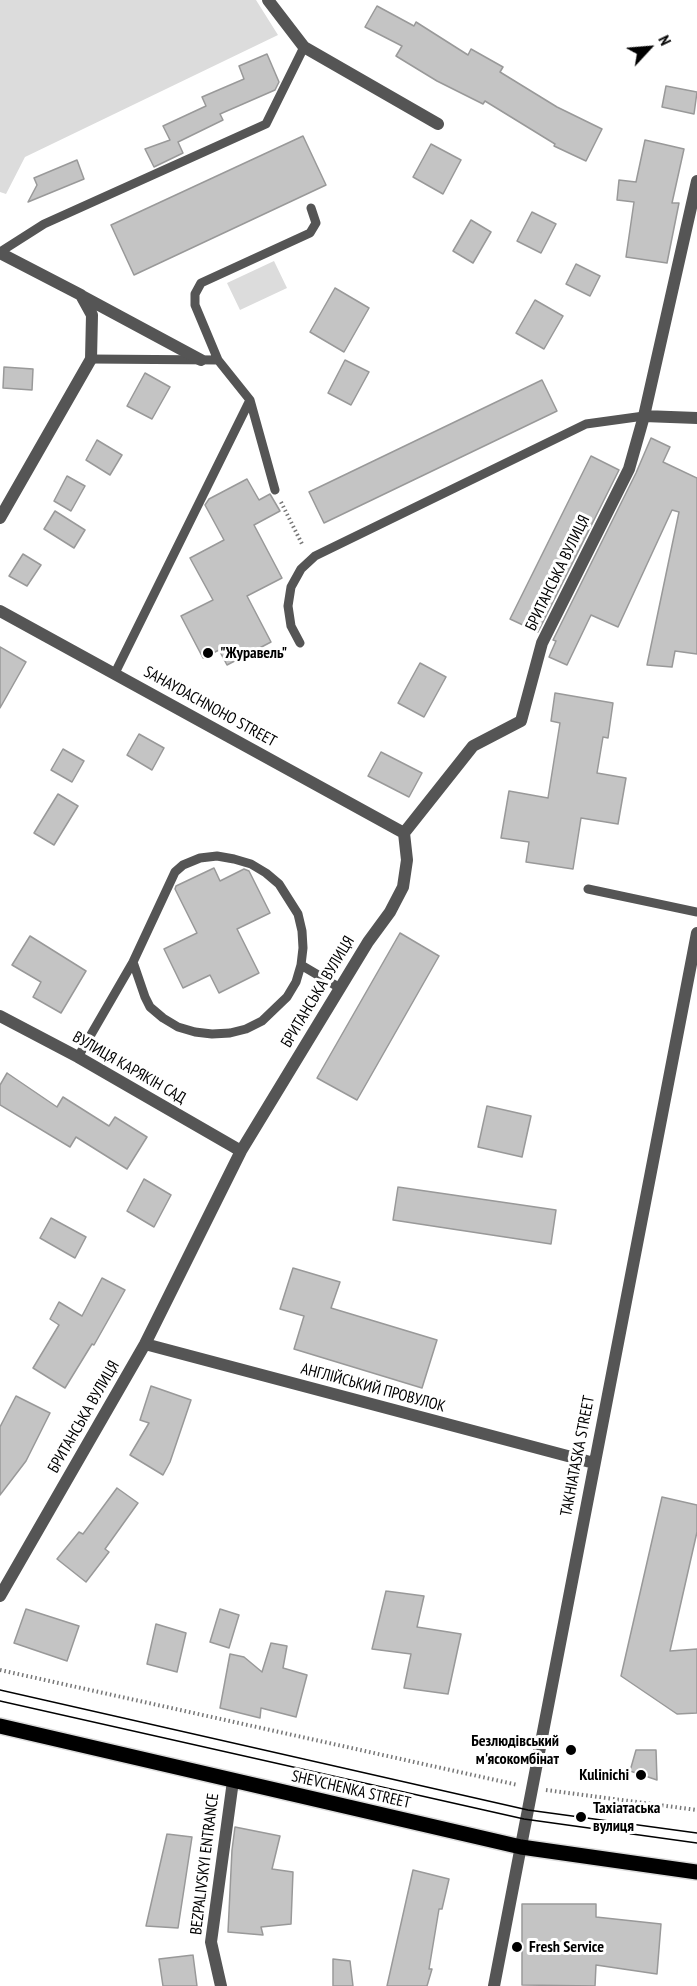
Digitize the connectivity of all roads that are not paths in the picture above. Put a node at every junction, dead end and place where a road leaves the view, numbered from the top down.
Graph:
1 (268, 0) edge
2 (304, 47) junction
3 (438, 124) dead end
4 (697, 181) edge
5 (311, 208) dead end
6 (0, 253) edge
7 (81, 295) junction
8 (92, 359) junction
9 (201, 360) junction
10 (218, 360) junction
11 (250, 400) junction
12 (644, 416) junction
13 (697, 418) edge
14 (275, 490) road end
15 (0, 518) edge
16 (0, 611) edge
17 (300, 643) dead end
18 (115, 673) junction
19 (404, 833) junction
20 (588, 889) dead end
21 (697, 912) edge
22 (697, 933) edge
23 (133, 962) junction
24 (301, 965) junction
25 (340, 988) junction
26 (0, 1016) edge
27 (78, 1057) junction
28 (241, 1151) junction
29 (145, 1344) junction
30 (594, 1463) junction
31 (0, 1596) edge
32 (0, 1726) edge
33 (233, 1781) junction
34 (521, 1847) junction
35 (697, 1872) edge
36 (221, 1986) edge
37 (494, 1986) edge

1 - 2 street
2 - 3 street
2 - 6 lane
4 - 12 street, БРИТАНСЬКА ВУЛИЦЯ
5 - 10 lane
6 - 7 street
7 - 8 street
7 - 9 street
8 - 9 lane
8 - 15 street
9 - 10 lane
10 - 11 lane
11 - 14 lane
11 - 18 lane
12 - 13 street
12 - 17 lane
12 - 19 street, БРИТАНСЬКА ВУЛИЦЯ
16 - 18 street, SAHAYDACHNOHO STREET
18 - 19 street, SAHAYDACHNOHO STREET
19 - 25 street, БРИТАНСЬКА ВУЛИЦЯ
20 - 21 lane
22 - 30 street, TAKHIATASKA STREET
23 - 24 lane
23 - 24 lane
23 - 27 lane
24 - 25 lane
25 - 28 street, БРИТАНСЬКА ВУЛИЦЯ
26 - 27 street, ВУЛИЦЯ КАРЯКІН САД
27 - 28 street, ВУЛИЦЯ КАРЯКІН САД
28 - 29 street, БРИТАНСЬКА ВУЛИЦЯ
29 - 30 street, АНГЛІЙСЬКИЙ ПРОВУЛОК
29 - 31 street, БРИТАНСЬКА ВУЛИЦЯ
30 - 34 street, TAKHIATASKA STREET
32 - 33 main road, SHEVCHENKA STREET
33 - 34 main road, SHEVCHENKA STREET
33 - 36 street, BEZPALIVSKYI ENTRANCE
34 - 35 main road, SHEVCHENKA STREET
34 - 37 street, TAKHIATASKA STREET

